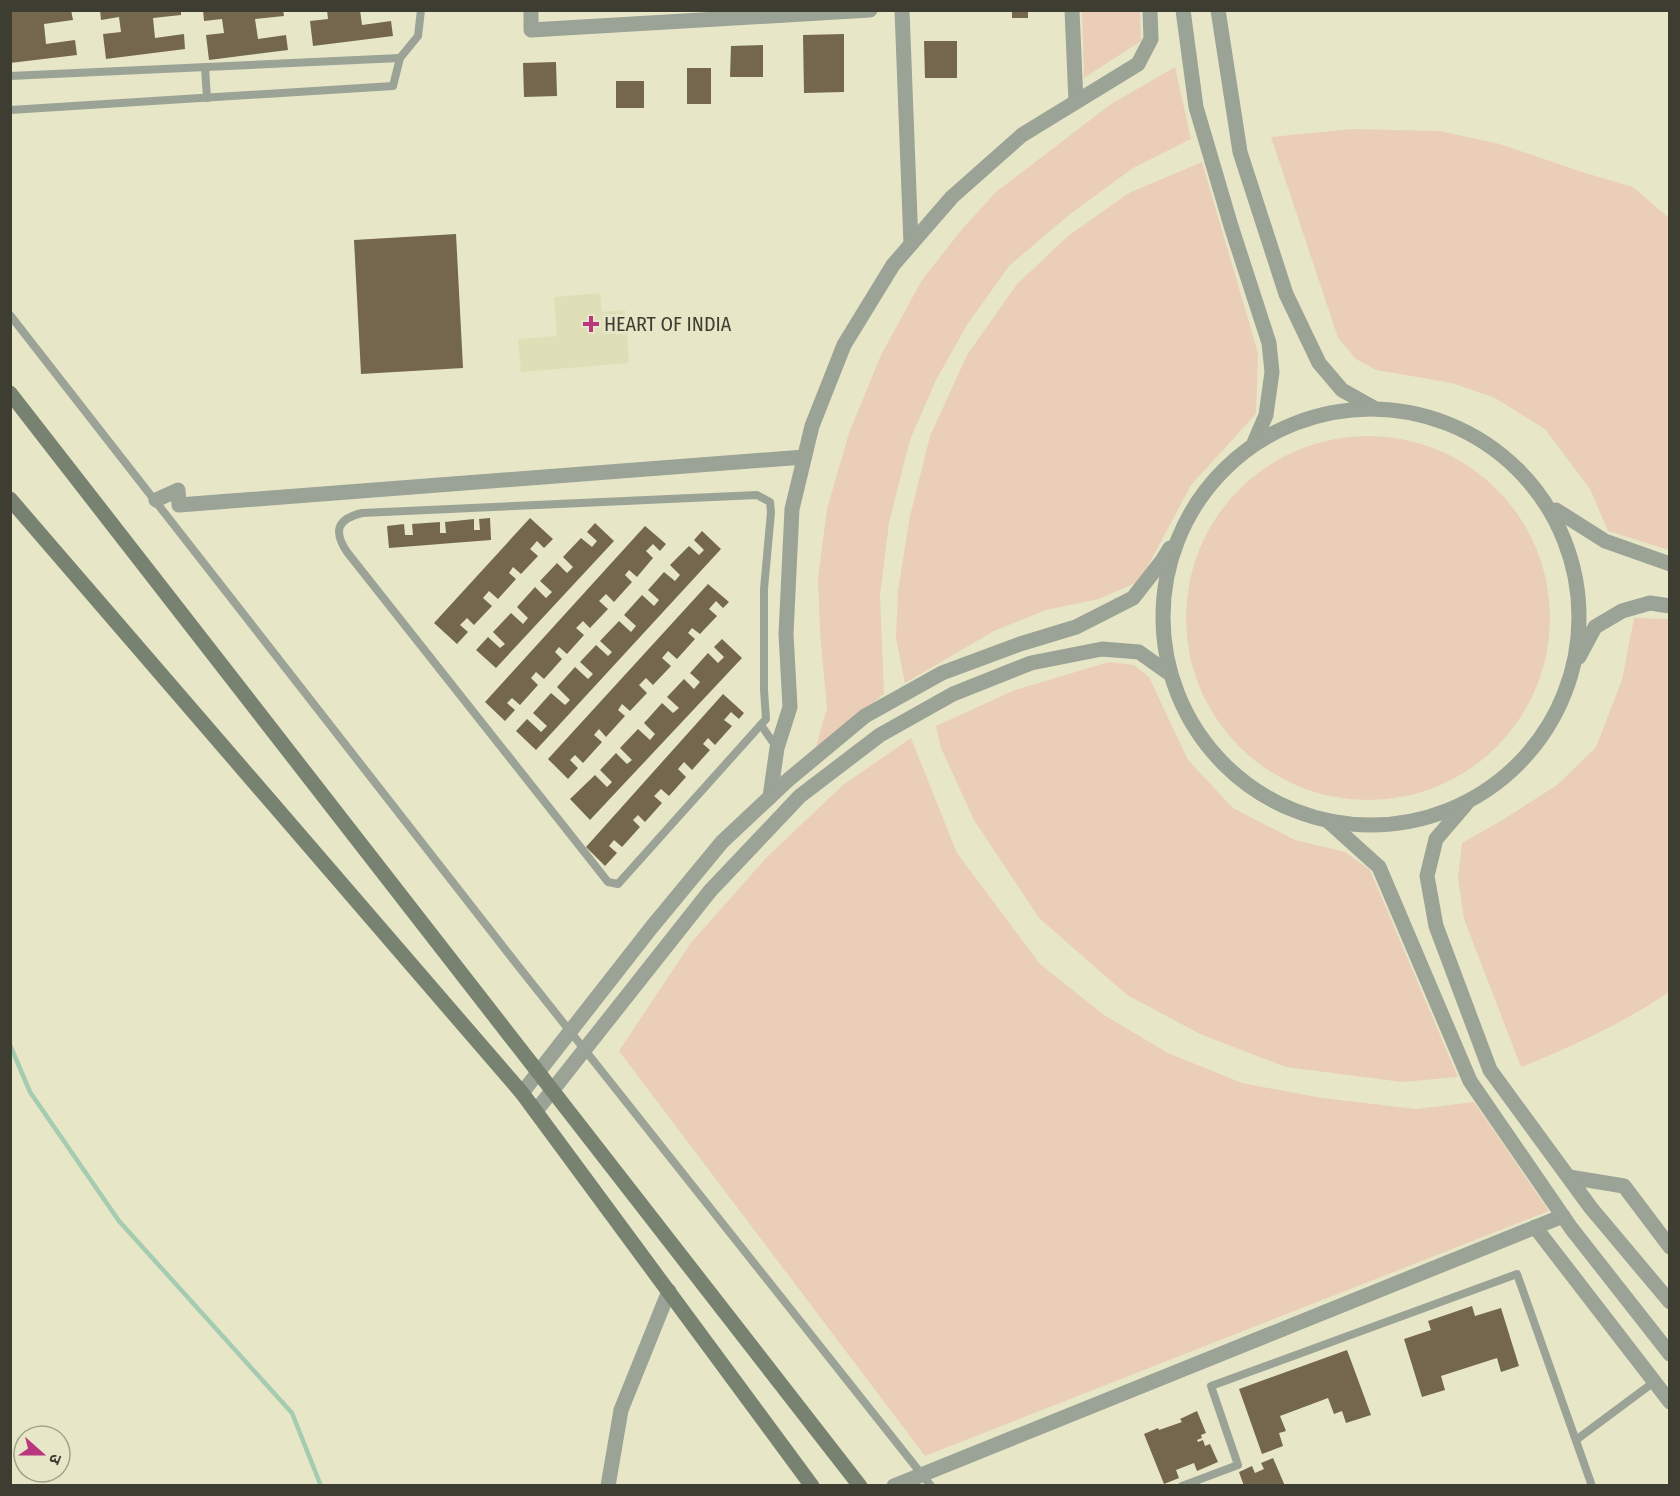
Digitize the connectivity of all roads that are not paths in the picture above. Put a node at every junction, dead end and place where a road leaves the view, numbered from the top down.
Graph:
1 (421, 10) edge
2 (531, 10) edge
3 (870, 10) edge
4 (902, 10) edge
5 (1072, 10) edge
6 (1150, 10) edge
7 (1183, 10) edge
8 (1218, 10) edge
9 (400, 58) junction
10 (205, 67) junction
11 (10, 76) edge
12 (207, 98) junction
13 (1076, 102) junction
14 (10, 110) edge
15 (911, 244) junction
16 (10, 315) edge
17 (10, 393) edge
18 (1374, 408) junction
19 (1254, 443) junction
20 (804, 457) junction
21 (10, 499) edge
22 (156, 500) junction
23 (1556, 510) junction
24 (1180, 530) junction
25 (1670, 564) edge
26 (1670, 606) edge
27 (1574, 665) junction
28 (1167, 672) junction
29 (761, 725) junction
30 (777, 748) junction
31 (770, 797) junction
32 (1466, 804) junction
33 (1328, 820) junction
34 (570, 1032) junction
35 (585, 1050) junction
36 (538, 1072) junction
37 (553, 1090) junction
38 (522, 1092) junction
39 (536, 1111) junction
40 (1569, 1178) junction
41 (1563, 1216) junction
42 (1535, 1227) junction
43 (1670, 1246) edge
44 (669, 1291) junction
45 (1670, 1302) edge
46 (1670, 1354) edge
47 (1654, 1382) junction
48 (1670, 1402) edge
49 (1576, 1440) junction
50 (927, 1480) edge
51 (1205, 1481) edge
52 (608, 1485) edge
53 (812, 1485) edge
54 (860, 1485) edge
55 (894, 1485) edge
56 (1182, 1485) edge
57 (1592, 1485) edge

1 - 9 lane
2 - 3 street
4 - 15 street
5 - 13 street
6 - 13 street
7 - 19 street
8 - 18 street
9 - 10 lane
9 - 12 lane
10 - 11 lane
10 - 12 lane
12 - 14 lane
13 - 15 street
15 - 20 street
16 - 22 lane
17 - 36 main road
18 - 19 street
18 - 23 street
19 - 24 street
20 - 22 street
20 - 30 street
21 - 38 main road
22 - 34 lane
23 - 25 street
23 - 27 street
24 - 28 street
24 - 31 street
26 - 27 street
27 - 32 street
28 - 33 street
28 - 35 street
29 - 29 lane
29 - 30 lane
30 - 31 street
31 - 34 street
32 - 33 street
32 - 40 street
33 - 41 street
34 - 35 lane
34 - 36 street
35 - 37 street
35 - 50 lane
36 - 37 main road
36 - 38 street
37 - 39 street
37 - 54 main road
38 - 39 main road
39 - 44 main road
40 - 43 street
40 - 45 street
41 - 42 street
41 - 46 street
42 - 47 street
42 - 50 street
44 - 52 street
44 - 53 main road
47 - 48 street
47 - 49 lane
49 - 51 lane
49 - 57 lane
50 - 55 street
51 - 56 lane

